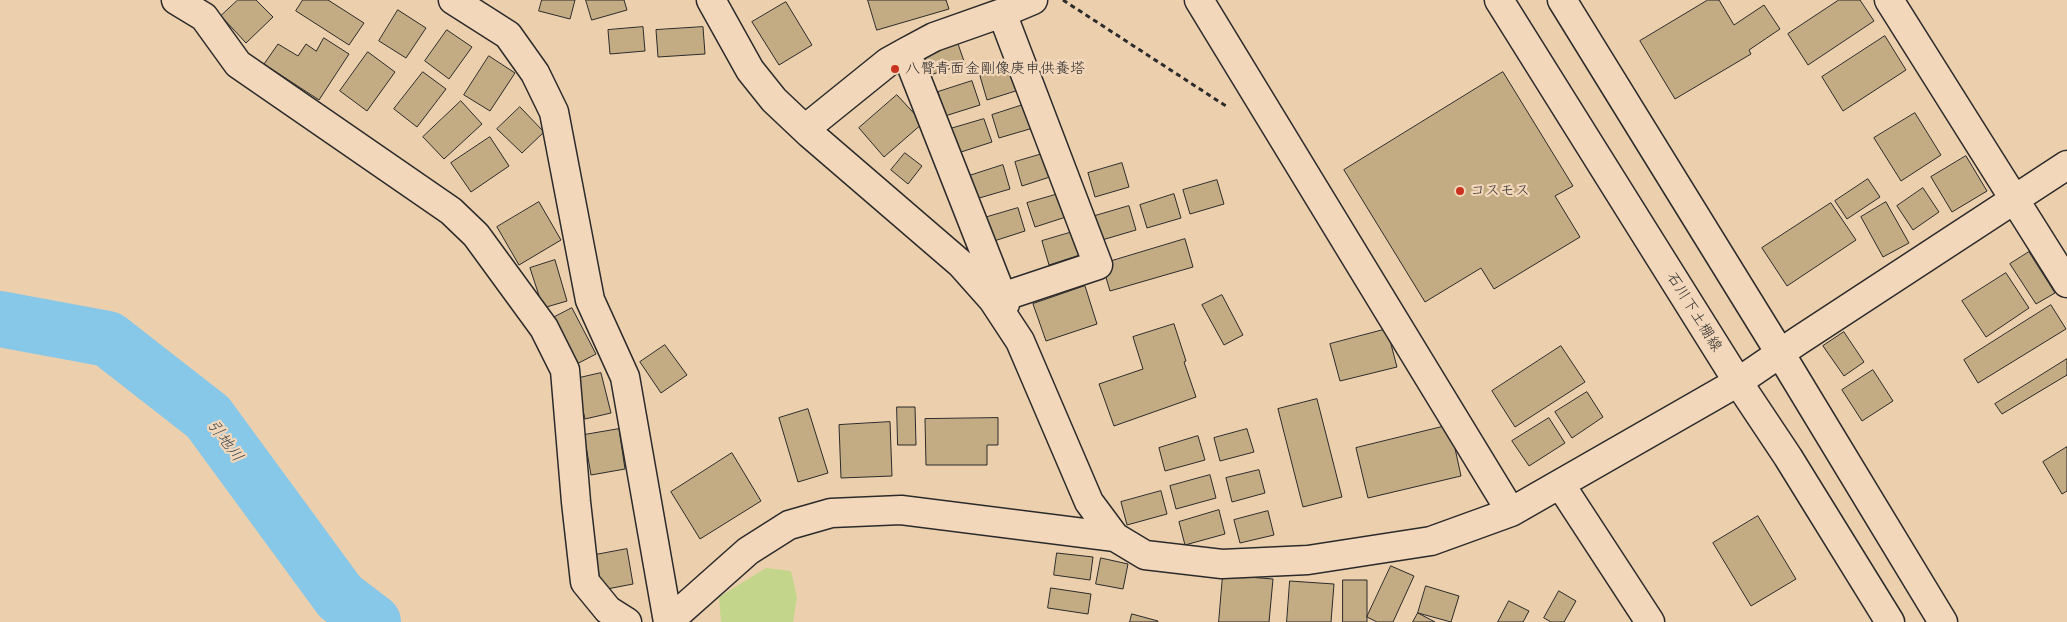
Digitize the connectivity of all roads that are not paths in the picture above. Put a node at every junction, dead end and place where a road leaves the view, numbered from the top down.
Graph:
1 (176, 0) edge
2 (453, 0) edge
3 (711, 0) edge
4 (1033, 0) edge
5 (1199, 0) edge
6 (1499, 0) edge
7 (1562, 0) edge
8 (1889, 0) edge
9 (1002, 13) junction
10 (906, 52) junction
11 (805, 129) junction
12 (2067, 165) edge
13 (2014, 199) junction
14 (2067, 284) edge
15 (1002, 298) junction
16 (1020, 341) junction
17 (1780, 353) junction
18 (1738, 382) junction
19 (1560, 484) junction
20 (1511, 512) junction
21 (1115, 537) junction
22 (627, 622) edge
23 (668, 622) edge
24 (1650, 622) edge
25 (1890, 622) edge
26 (1942, 622) edge

1 - 22 street
2 - 23 street
3 - 11 street
4 - 9 street
5 - 20 street
6 - 18 street, 石川下土棚線
7 - 17 street
8 - 13 street
9 - 10 street
9 - 15 street
10 - 11 street
10 - 15 street
11 - 16 street
12 - 13 street
13 - 14 street
13 - 17 street
15 - 16 street
16 - 21 street
17 - 18 street
17 - 26 street
18 - 19 street
18 - 25 street, 石川下土棚線
19 - 20 street
19 - 24 street
20 - 21 street
21 - 23 street

